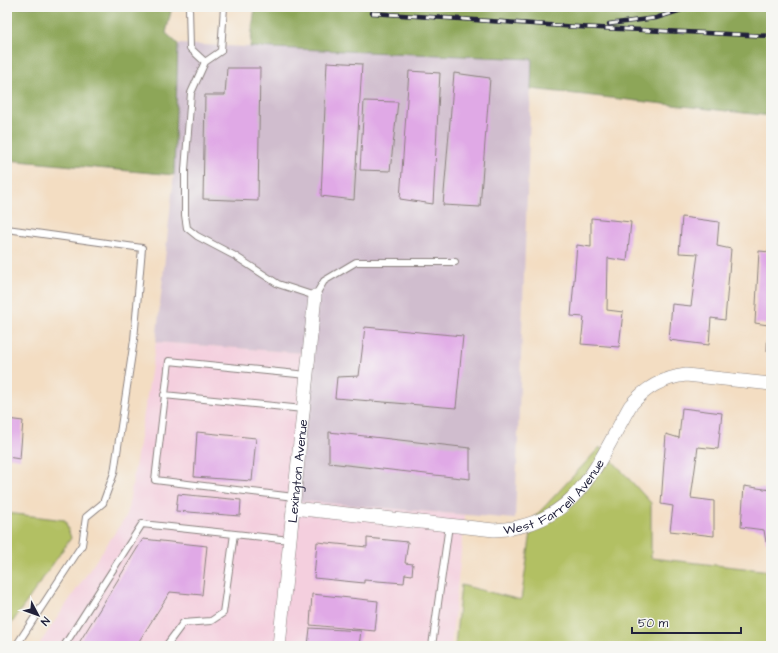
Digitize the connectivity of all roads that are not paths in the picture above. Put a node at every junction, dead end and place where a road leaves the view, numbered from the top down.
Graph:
1 (189, 7) edge
2 (224, 7) edge
3 (205, 62) junction
4 (7, 229) edge
5 (455, 262) dead end
6 (315, 296) junction
7 (307, 375) junction
8 (771, 384) edge
9 (164, 396) junction
10 (304, 409) junction
11 (294, 503) junction
12 (449, 525) junction
13 (234, 534) junction
14 (290, 540) junction
15 (16, 646) edge
16 (64, 646) edge
17 (166, 646) edge
18 (279, 646) edge
19 (432, 646) edge

1 - 3 lane
2 - 3 lane
3 - 6 lane
4 - 15 lane
5 - 6 lane
6 - 7 street, Lexington Avenue
7 - 9 lane
7 - 10 street, Lexington Avenue
8 - 12 street, West Farrell Avenue
9 - 10 lane
9 - 11 lane
10 - 11 street, Lexington Avenue
11 - 12 street, West Farrell Avenue
11 - 14 street, Lexington Avenue
12 - 19 lane
13 - 14 lane
13 - 16 lane
13 - 17 lane
14 - 18 street, Lexington Avenue

